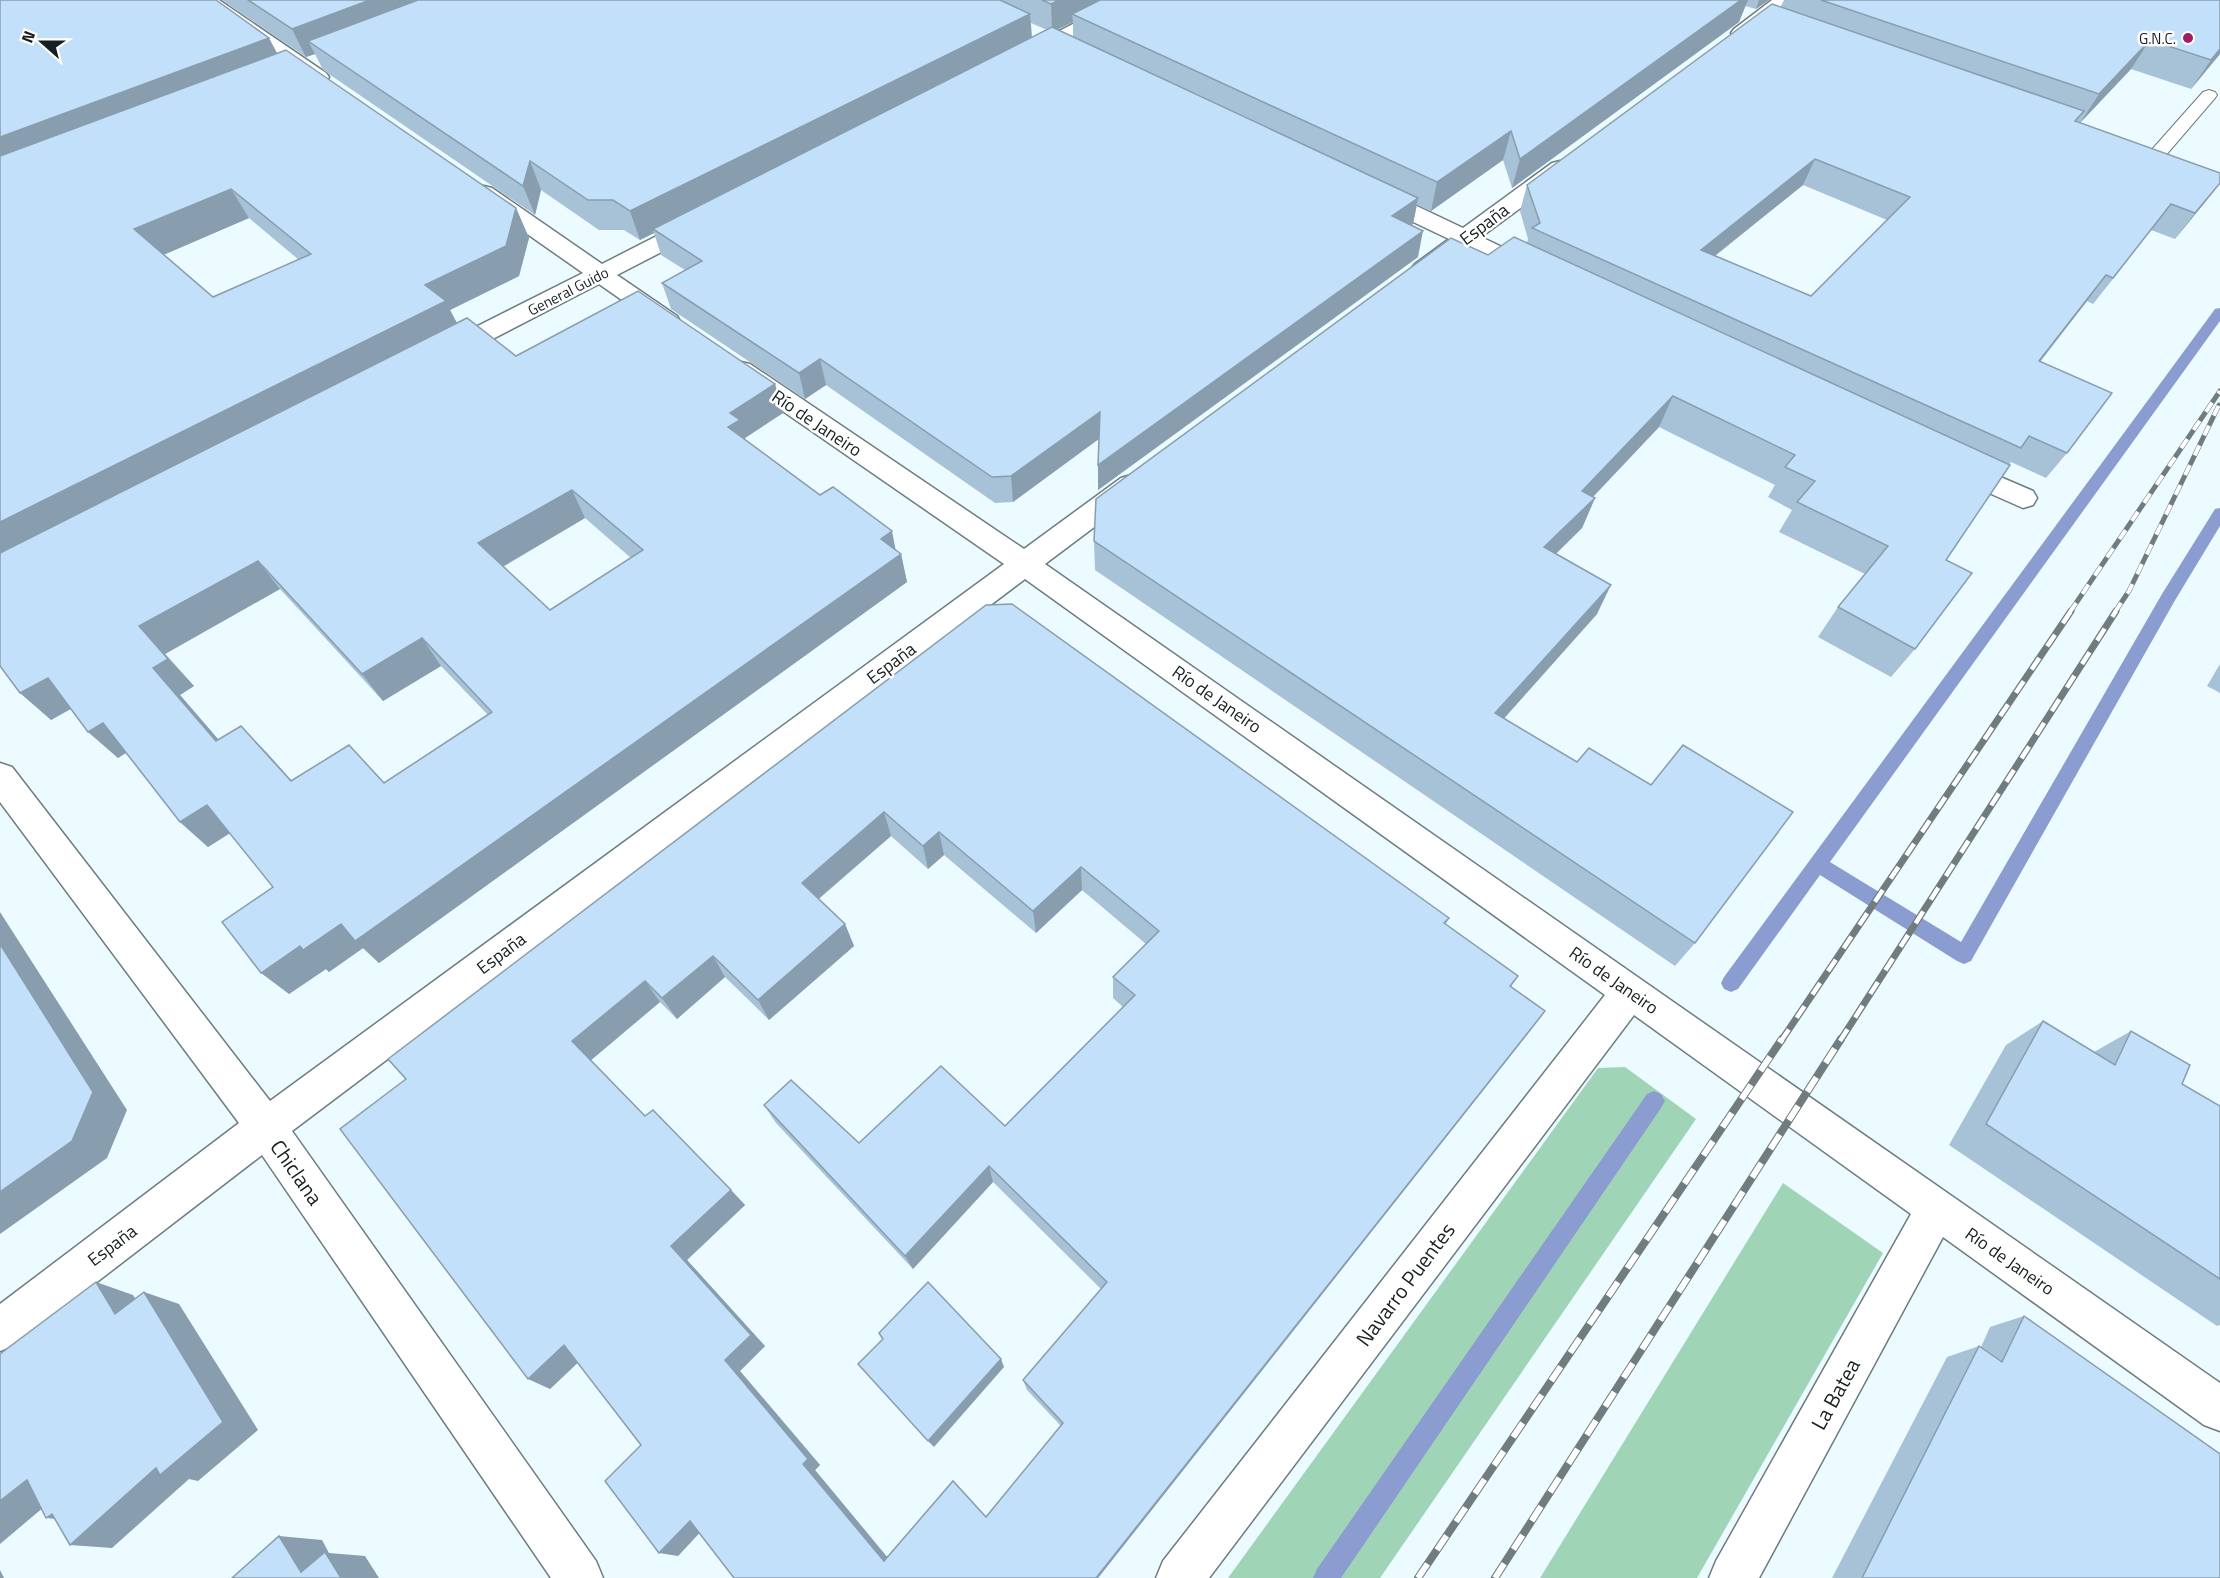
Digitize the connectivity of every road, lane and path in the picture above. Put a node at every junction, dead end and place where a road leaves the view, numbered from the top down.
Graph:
1 (206, 0) edge
2 (1135, 0) edge
3 (1765, 15) edge
4 (1720, 48) edge
5 (1010, 63) edge
6 (343, 94) edge
7 (2209, 95) dead end
8 (2131, 150) edge
9 (1579, 154) edge
10 (2154, 158) junction
11 (2176, 166) edge
12 (457, 174) edge
13 (1359, 188) edge
14 (715, 215) edge
15 (1465, 238) junction
16 (600, 274) junction
17 (1551, 278) edge
18 (1398, 288) edge
19 (688, 335) edge
20 (718, 355) edge
21 (421, 366) edge
22 (1937, 458) edge
23 (1149, 472) edge
24 (2022, 498) dead end
25 (1024, 564) junction
26 (0, 777) edge
27 (1630, 991) junction
28 (266, 1127) junction
29 (1936, 1210) junction
30 (0, 1330) edge
31 (2220, 1409) edge
32 (579, 1578) edge
33 (1180, 1578) edge
34 (1733, 1578) edge

1 - 6 street
2 - 5 street
3 - 4 street
7 - 10 lane
8 - 10 street
9 - 15 street, España
10 - 11 street
12 - 16 street
13 - 15 street
14 - 16 street, General Guido
15 - 17 street
15 - 18 street, España
16 - 19 street
16 - 21 street, General Guido
20 - 25 street, Río de Janeiro
22 - 24 street
23 - 25 street, España
25 - 27 street, Río de Janeiro
25 - 28 street, España
26 - 28 street, Chiclana
27 - 29 street, Río de Janeiro
27 - 33 street, Navarro Puentes
28 - 30 street, España
28 - 32 street, Chiclana
29 - 31 street, Río de Janeiro
29 - 34 street, La Batea

